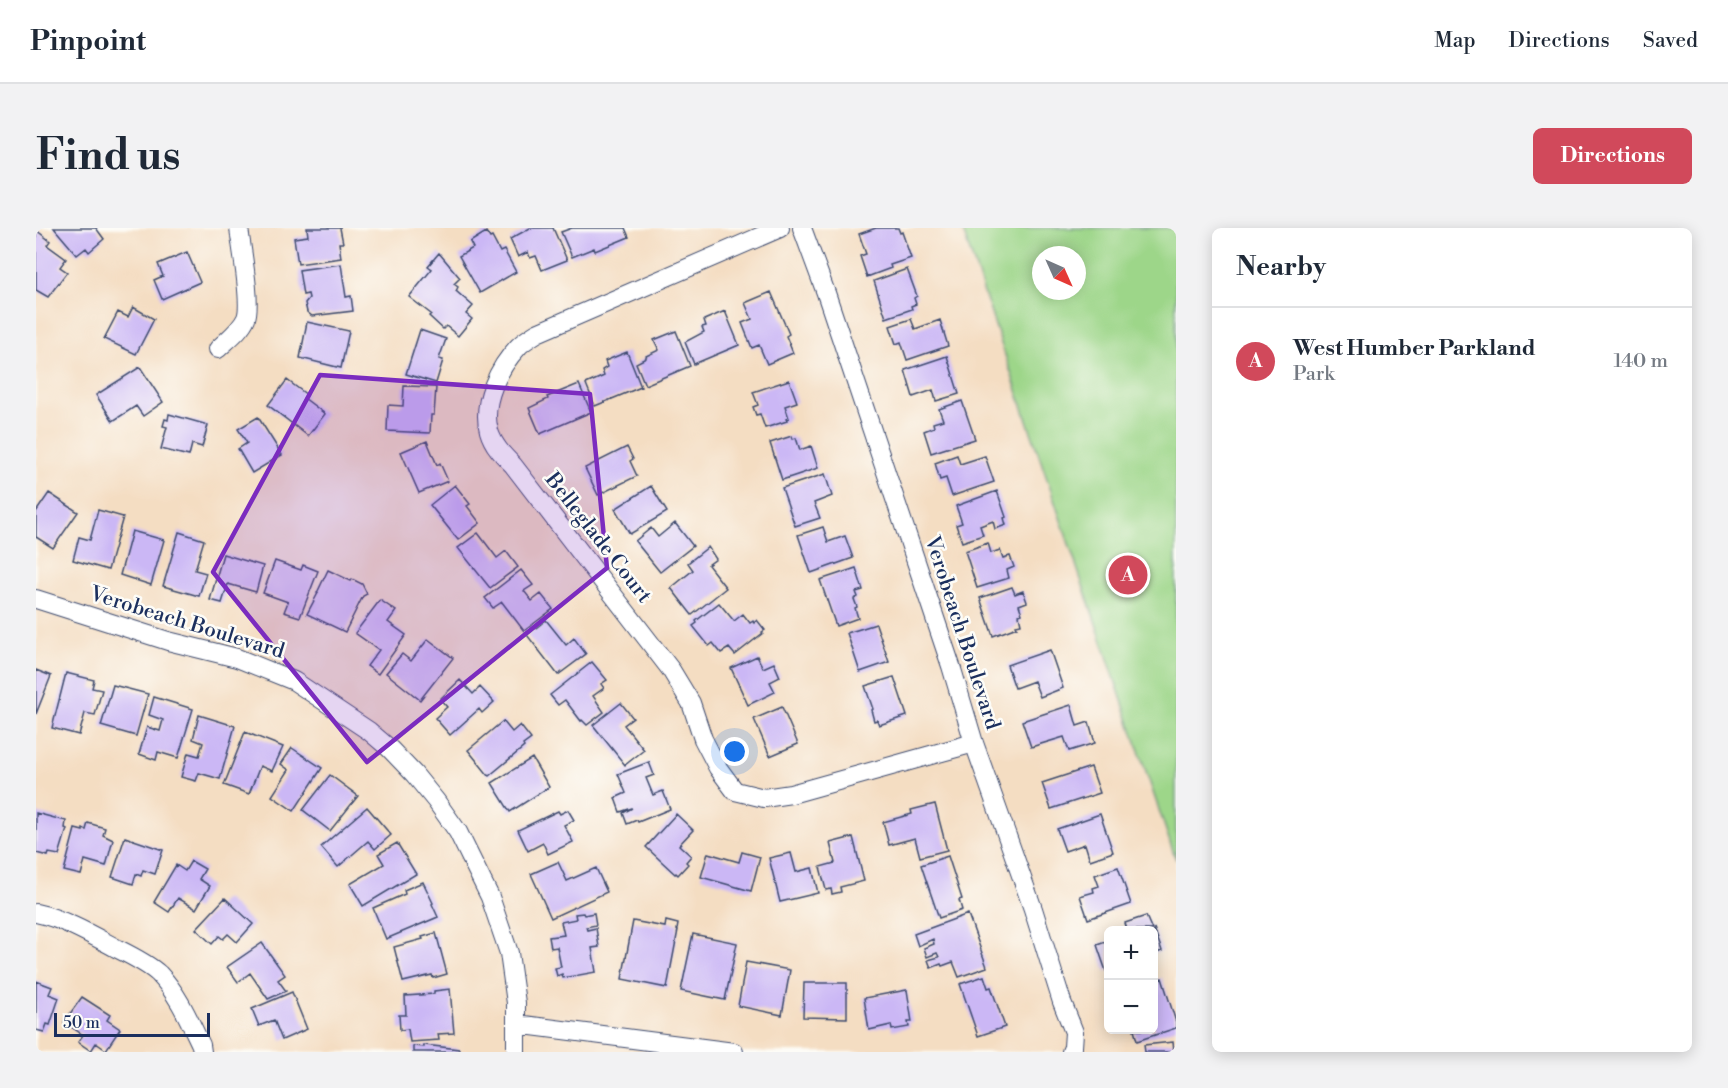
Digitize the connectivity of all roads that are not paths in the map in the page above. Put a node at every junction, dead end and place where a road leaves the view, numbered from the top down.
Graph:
1 (239, 228) edge
2 (780, 228) edge
3 (802, 228) edge
4 (218, 349) dead end
5 (36, 599) edge
6 (974, 743) junction
7 (36, 913) edge
8 (516, 1024) junction
9 (202, 1052) edge
10 (516, 1052) edge
11 (734, 1052) edge
12 (1071, 1052) edge

1 - 4 street
2 - 6 street, Belleglade Court
3 - 6 street, Verobeach Boulevard
5 - 8 street, Verobeach Boulevard
6 - 12 street, Verobeach Boulevard
7 - 9 street
8 - 10 street, Verobeach Boulevard
8 - 11 street

